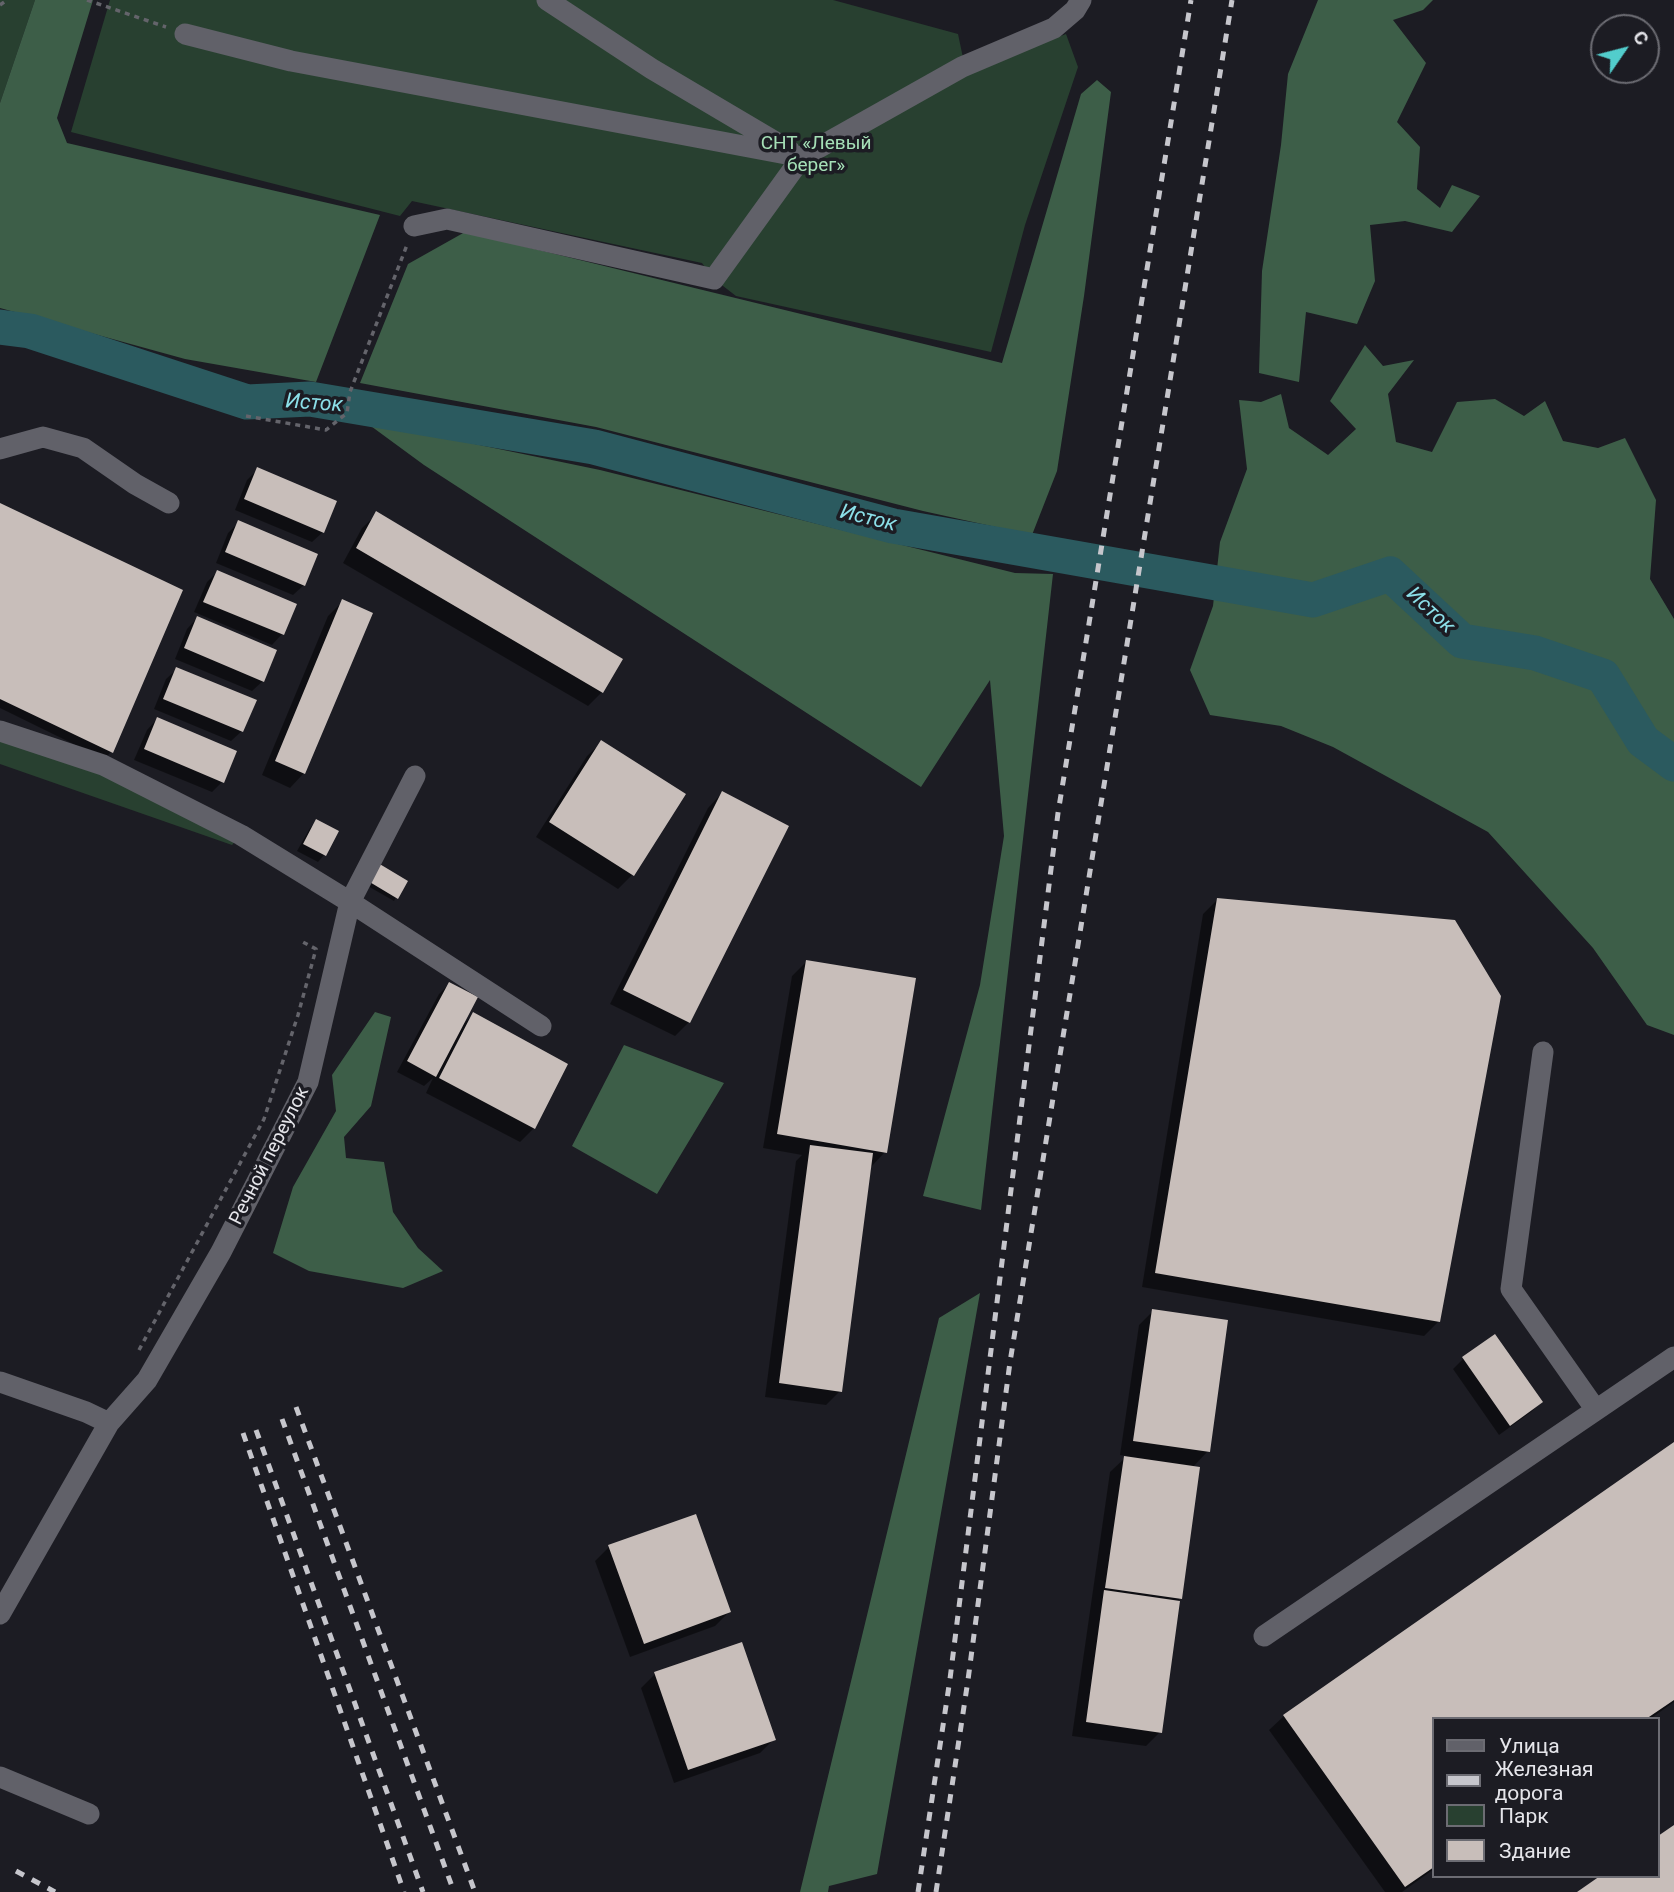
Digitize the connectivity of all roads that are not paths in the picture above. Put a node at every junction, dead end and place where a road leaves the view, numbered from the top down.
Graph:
1 (547, 0) edge
2 (1081, 0) edge
3 (185, 34) road end
4 (802, 157) junction
5 (414, 226) road end
6 (0, 449) edge
7 (169, 503) dead end
8 (0, 731) edge
9 (415, 776) dead end
10 (350, 902) junction
11 (541, 1026) dead end
12 (1543, 1052) dead end
13 (1674, 1357) edge
14 (0, 1382) edge
15 (1596, 1410) junction
16 (109, 1423) junction
17 (0, 1614) edge
18 (1264, 1636) dead end
19 (0, 1777) edge
20 (89, 1814) dead end

1 - 4 street
2 - 4 street
3 - 4 street
4 - 5 street
6 - 7 street
8 - 10 street
9 - 10 street, Речной переулок
10 - 11 street
10 - 16 street, Речной переулок
12 - 15 street
13 - 15 street
14 - 16 street
15 - 18 street
16 - 17 street, Речной переулок
19 - 20 street

